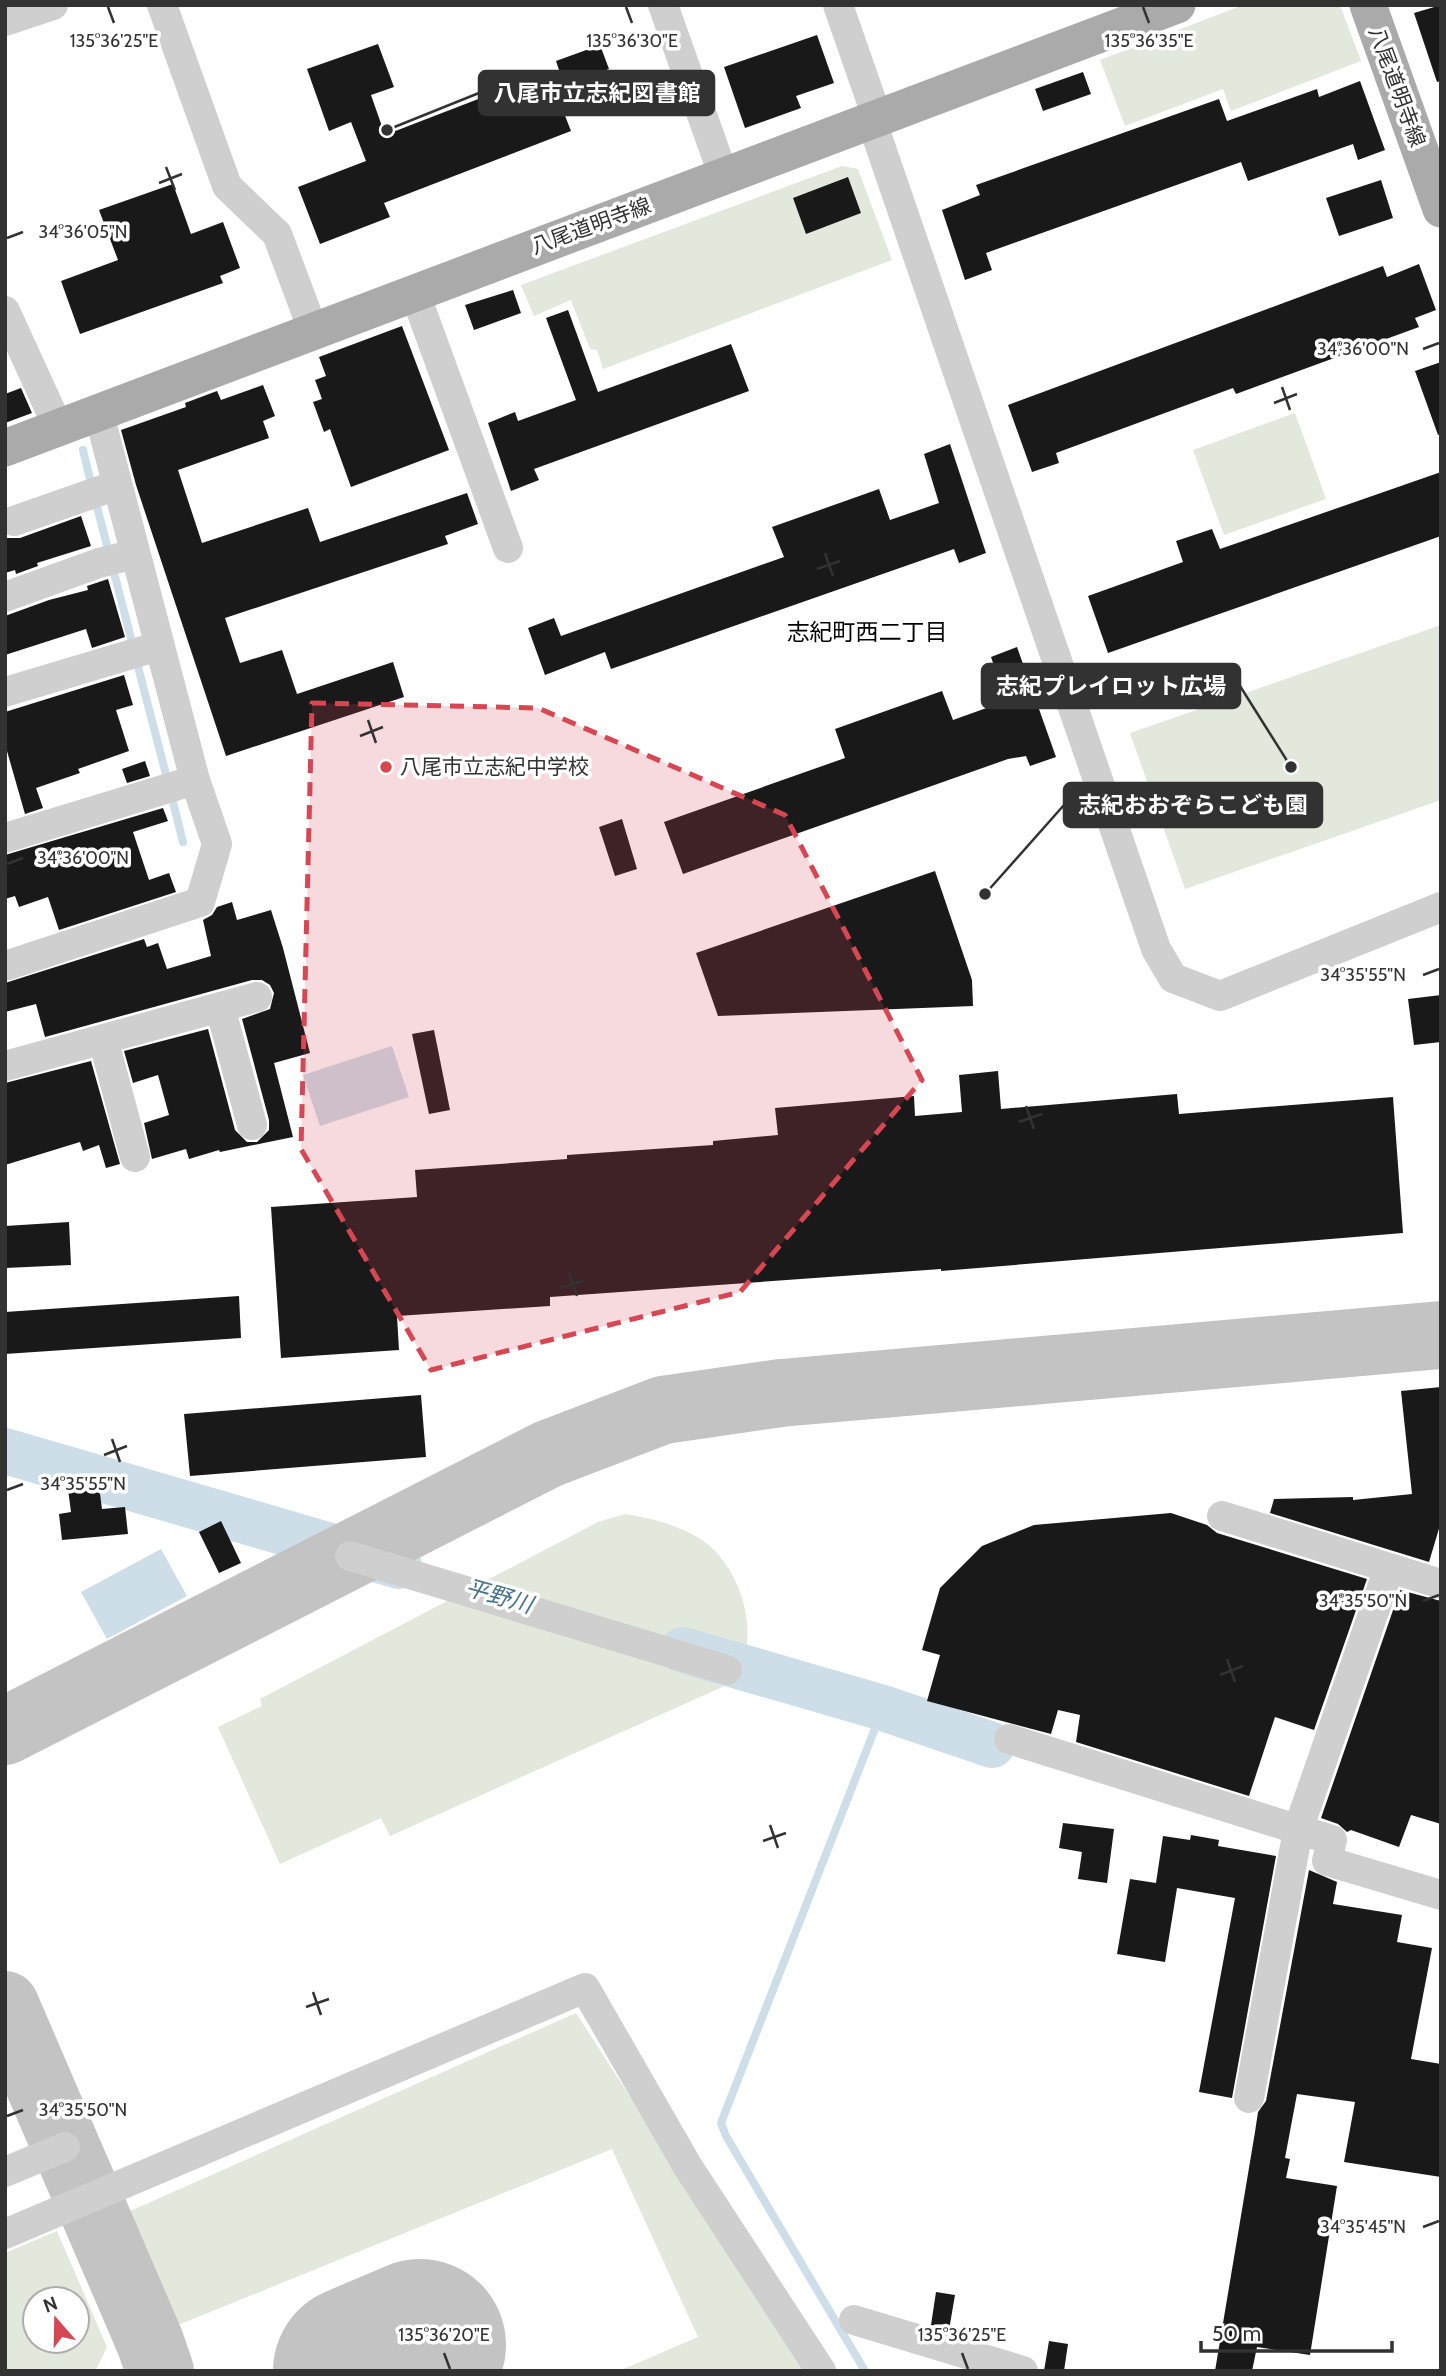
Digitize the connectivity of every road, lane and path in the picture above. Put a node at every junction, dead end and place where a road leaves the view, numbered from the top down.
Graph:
1 (53, 5) edge
2 (162, 5) edge
3 (663, 5) edge
4 (838, 5) edge
5 (1177, 5) edge
6 (1367, 5) edge
7 (5, 21) edge
8 (874, 118) junction
9 (724, 177) junction
10 (1441, 209) edge
11 (414, 292) junction
12 (5, 311) edge
13 (313, 330) junction
14 (99, 414) junction
15 (59, 429) junction
16 (5, 448) edge
17 (102, 490) junction
18 (14, 521) dead end
19 (509, 548) dead end
20 (118, 558) junction
21 (5, 597) edge
22 (142, 651) junction
23 (5, 692) edge
24 (195, 780) junction
25 (5, 838) edge
26 (1441, 907) edge
27 (5, 966) edge
28 (257, 997) dead end
29 (220, 1007) junction
30 (103, 1039) junction
31 (5, 1066) edge
32 (252, 1125) dead end
33 (135, 1157) dead end
34 (1222, 1516) dead end
35 (350, 1556) dead end
36 (1390, 1568) junction
37 (1441, 1584) edge
38 (727, 1670) dead end
39 (1009, 1739) dead end
40 (1298, 1830) junction
41 (1441, 1895) edge
42 (1249, 2098) dead end
43 (65, 2147) dead end
44 (5, 2172) edge
45 (5, 2234) edge
46 (853, 2320) dead end
47 (821, 2371) edge
48 (1023, 2371) edge

1 - 7 street
2 - 13 street
3 - 9 street
4 - 8 street
5 - 8 main road, 八尾道明寺線
6 - 10 main road, 八尾道明寺線
8 - 9 main road, 八尾道明寺線
8 - 26 street
9 - 11 main road, 八尾道明寺線
11 - 13 main road, 八尾道明寺線
11 - 19 street
12 - 15 street
13 - 14 main road, 八尾道明寺線
14 - 15 main road, 八尾道明寺線
14 - 17 street
15 - 16 main road, 八尾道明寺線
17 - 18 street
17 - 20 street
20 - 21 street
20 - 22 street
22 - 23 street
22 - 24 street
24 - 25 street
24 - 27 street
28 - 29 street
29 - 30 street
29 - 32 street
30 - 31 street
30 - 33 street
34 - 36 street
35 - 38 street
36 - 37 street
36 - 40 street
39 - 40 street
40 - 41 street
40 - 42 street
43 - 44 street
45 - 47 street
46 - 48 street

